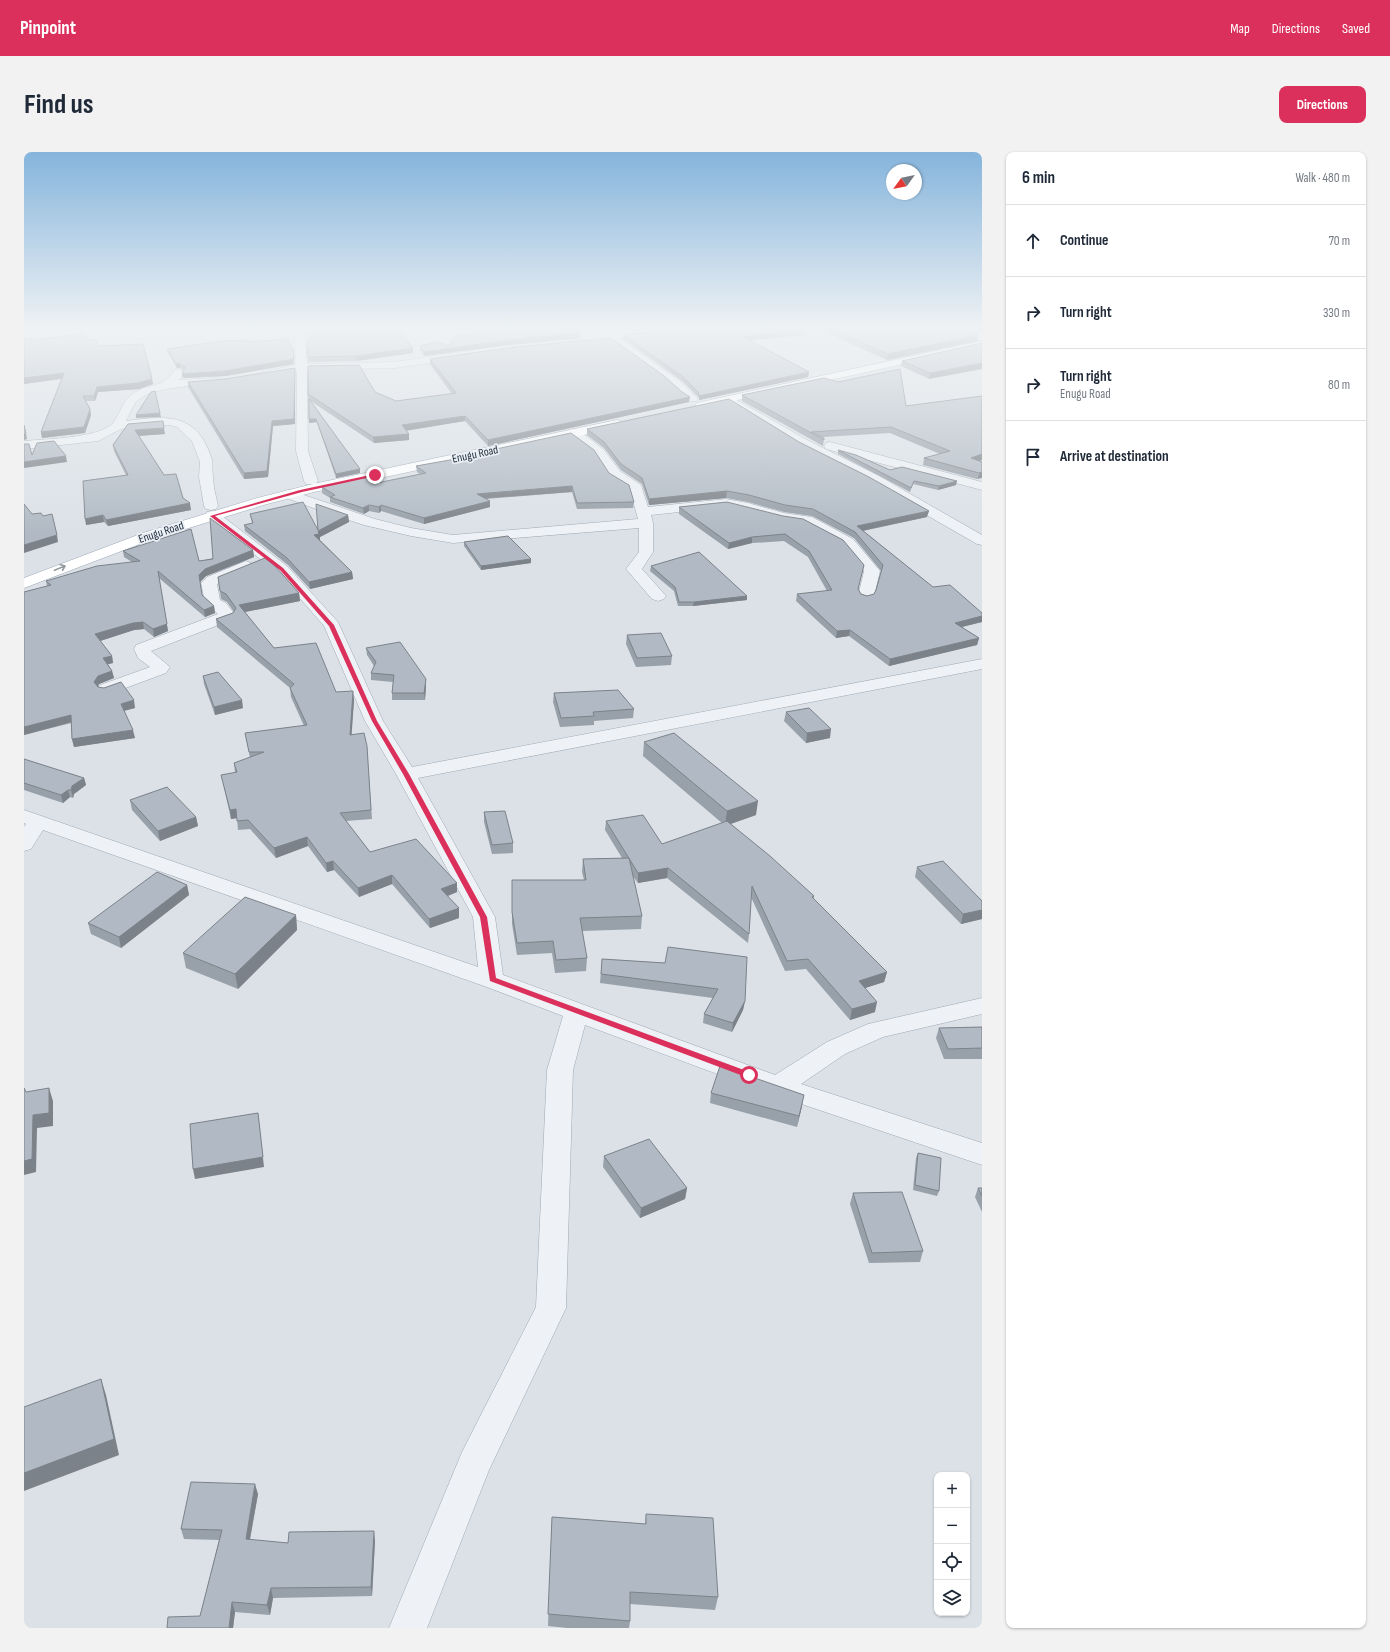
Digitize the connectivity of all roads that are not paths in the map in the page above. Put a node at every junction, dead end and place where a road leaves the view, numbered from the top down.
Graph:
1 (139, 395) edge
2 (302, 395) edge
3 (688, 395) edge
4 (712, 395) edge
5 (747, 395) edge
6 (692, 399) junction
7 (730, 399) junction
8 (118, 426) junction
9 (574, 433) junction
10 (803, 443) junction
11 (24, 445) edge
12 (311, 481) junction
13 (982, 486) edge
14 (289, 494) junction
15 (211, 511) junction
16 (645, 518) junction
17 (982, 542) edge
18 (267, 558) junction
19 (24, 572) edge
20 (24, 583) edge
21 (658, 596) dead end
22 (866, 596) edge
23 (982, 664) edge
24 (106, 689) edge
25 (406, 774) junction
26 (31, 818) edge
27 (24, 845) edge
28 (492, 980) junction
29 (982, 1006) edge
30 (576, 1012) junction
31 (778, 1086) junction
32 (982, 1154) edge
33 (408, 1628) edge

1 - 8 street
2 - 12 street
3 - 6 street
4 - 6 main road
5 - 7 main road
6 - 7 main road
7 - 10 street
8 - 11 street
8 - 15 street
9 - 12 main road, Enugu Road
9 - 14 main road, Enugu Road
9 - 16 street
10 - 13 street
10 - 17 street
12 - 15 main road
14 - 15 main road, Enugu Road
14 - 16 street
15 - 18 street
15 - 19 main road
20 -> 15 main road, Enugu Road
16 - 21 street
16 - 22 street
18 - 24 street
18 - 25 street
23 - 25 street
25 - 28 street
26 - 27 street
26 - 28 street
28 - 30 street
29 - 31 street
30 - 31 street
30 - 33 street
31 - 32 street

